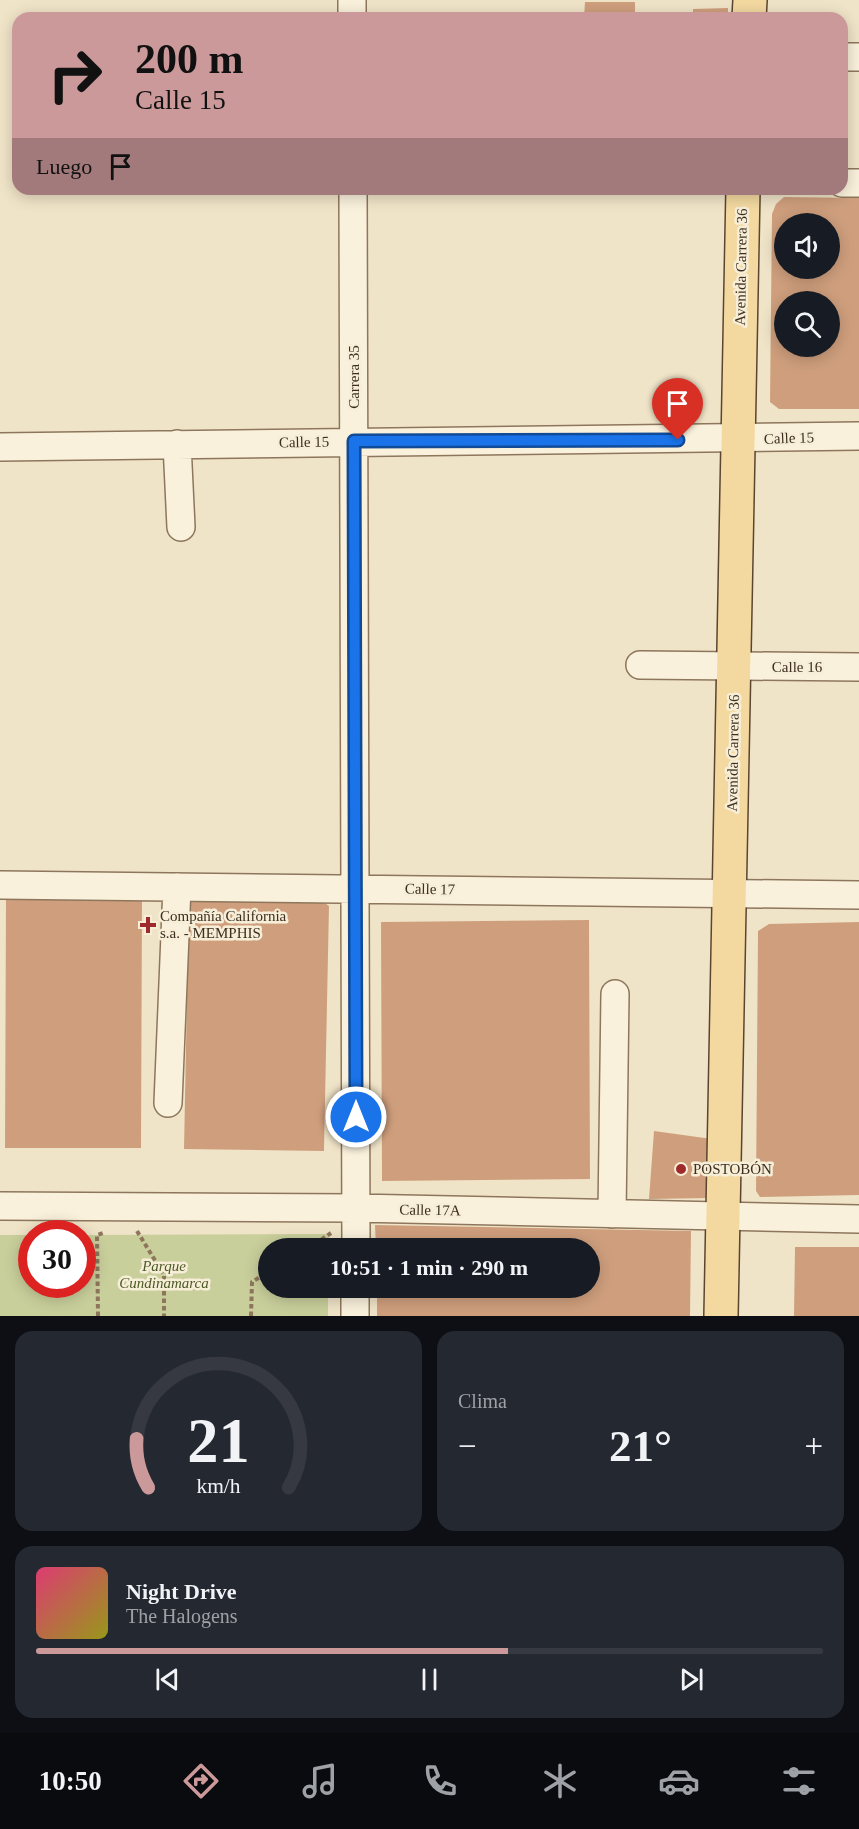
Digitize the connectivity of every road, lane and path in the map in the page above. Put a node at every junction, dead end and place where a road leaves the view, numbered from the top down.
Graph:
1 (353, 195) edge
2 (743, 195) edge
3 (859, 436) edge
4 (738, 439) junction
5 (354, 441) junction
6 (177, 444) junction
7 (0, 447) edge
8 (181, 527) dead end
9 (640, 665) dead end
10 (735, 667) junction
11 (859, 667) edge
12 (0, 885) edge
13 (177, 887) junction
14 (356, 888) junction
15 (730, 893) junction
16 (859, 895) edge
17 (615, 994) dead end
18 (168, 1103) dead end
19 (0, 1206) edge
20 (356, 1208) junction
21 (612, 1214) junction
22 (722, 1216) junction
23 (859, 1219) edge
24 (132, 1222) dead end
25 (336, 1229) dead end
26 (106, 1232) dead end
27 (323, 1238) edge
28 (356, 1238) edge
29 (258, 1278) edge
30 (355, 1298) edge
31 (98, 1316) edge
32 (164, 1316) edge
33 (251, 1316) edge
34 (355, 1316) edge
35 (721, 1316) edge

1 - 5 street, Carrera 35
2 - 4 main road, Avenida Carrera 36
3 - 4 street, Calle 15
4 - 5 street, Calle 15
4 - 10 main road, Avenida Carrera 36
5 - 6 street, Calle 15
5 - 14 street, Carrera 35
6 - 7 street, Calle 15
6 - 8 street
9 - 10 street, Calle 16
10 - 11 street, Calle 16
10 - 15 main road, Avenida Carrera 36
12 - 13 street, Calle 17
13 - 14 street, Calle 17
13 - 18 street
14 - 15 street, Calle 17
14 - 20 street, Carrera 35
15 - 16 street, Calle 17
15 - 22 main road, Avenida Carrera 36
17 - 21 street
19 - 20 street, Calle 17A
20 - 21 street, Calle 17A
20 - 28 street, Carrera 35
21 - 22 street, Calle 17A
22 - 23 street, Calle 17A
22 - 35 main road, Avenida Carrera 36
24 - 32 path
25 - 27 path
26 - 31 path
29 - 33 path
30 - 34 street

